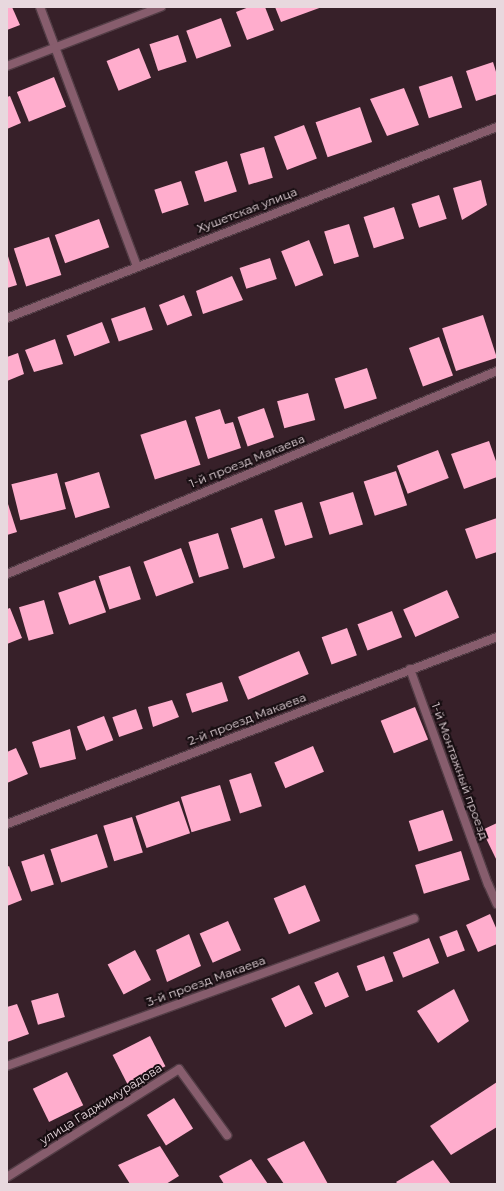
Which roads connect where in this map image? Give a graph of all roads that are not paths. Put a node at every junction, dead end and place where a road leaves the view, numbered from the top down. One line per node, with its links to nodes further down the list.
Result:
1 (40, 7): 3 (street)
2 (161, 7): 3 (street)
3 (54, 48): 4 (street); 6 (street)
4 (7, 66)
5 (497, 127): 6 (street, Хушетская улица)
6 (137, 266): 7 (street, Хушетская улица)
7 (7, 318)
8 (497, 371): 9 (street, 1-й проезд Макаева)
9 (7, 574)
10 (497, 637): 11 (street, 2-й проезд Макаева)
11 (410, 669): 12 (street, 2-й проезд Макаева); 13 (street, 1-й Монтажный проезд)
12 (7, 824)
13 (497, 904)
14 (414, 918): 15 (street, 3-й проезд Макаева)
15 (7, 1066)
16 (227, 1135): 17 (street, улица Гаджимурадова)
17 (7, 1176)

